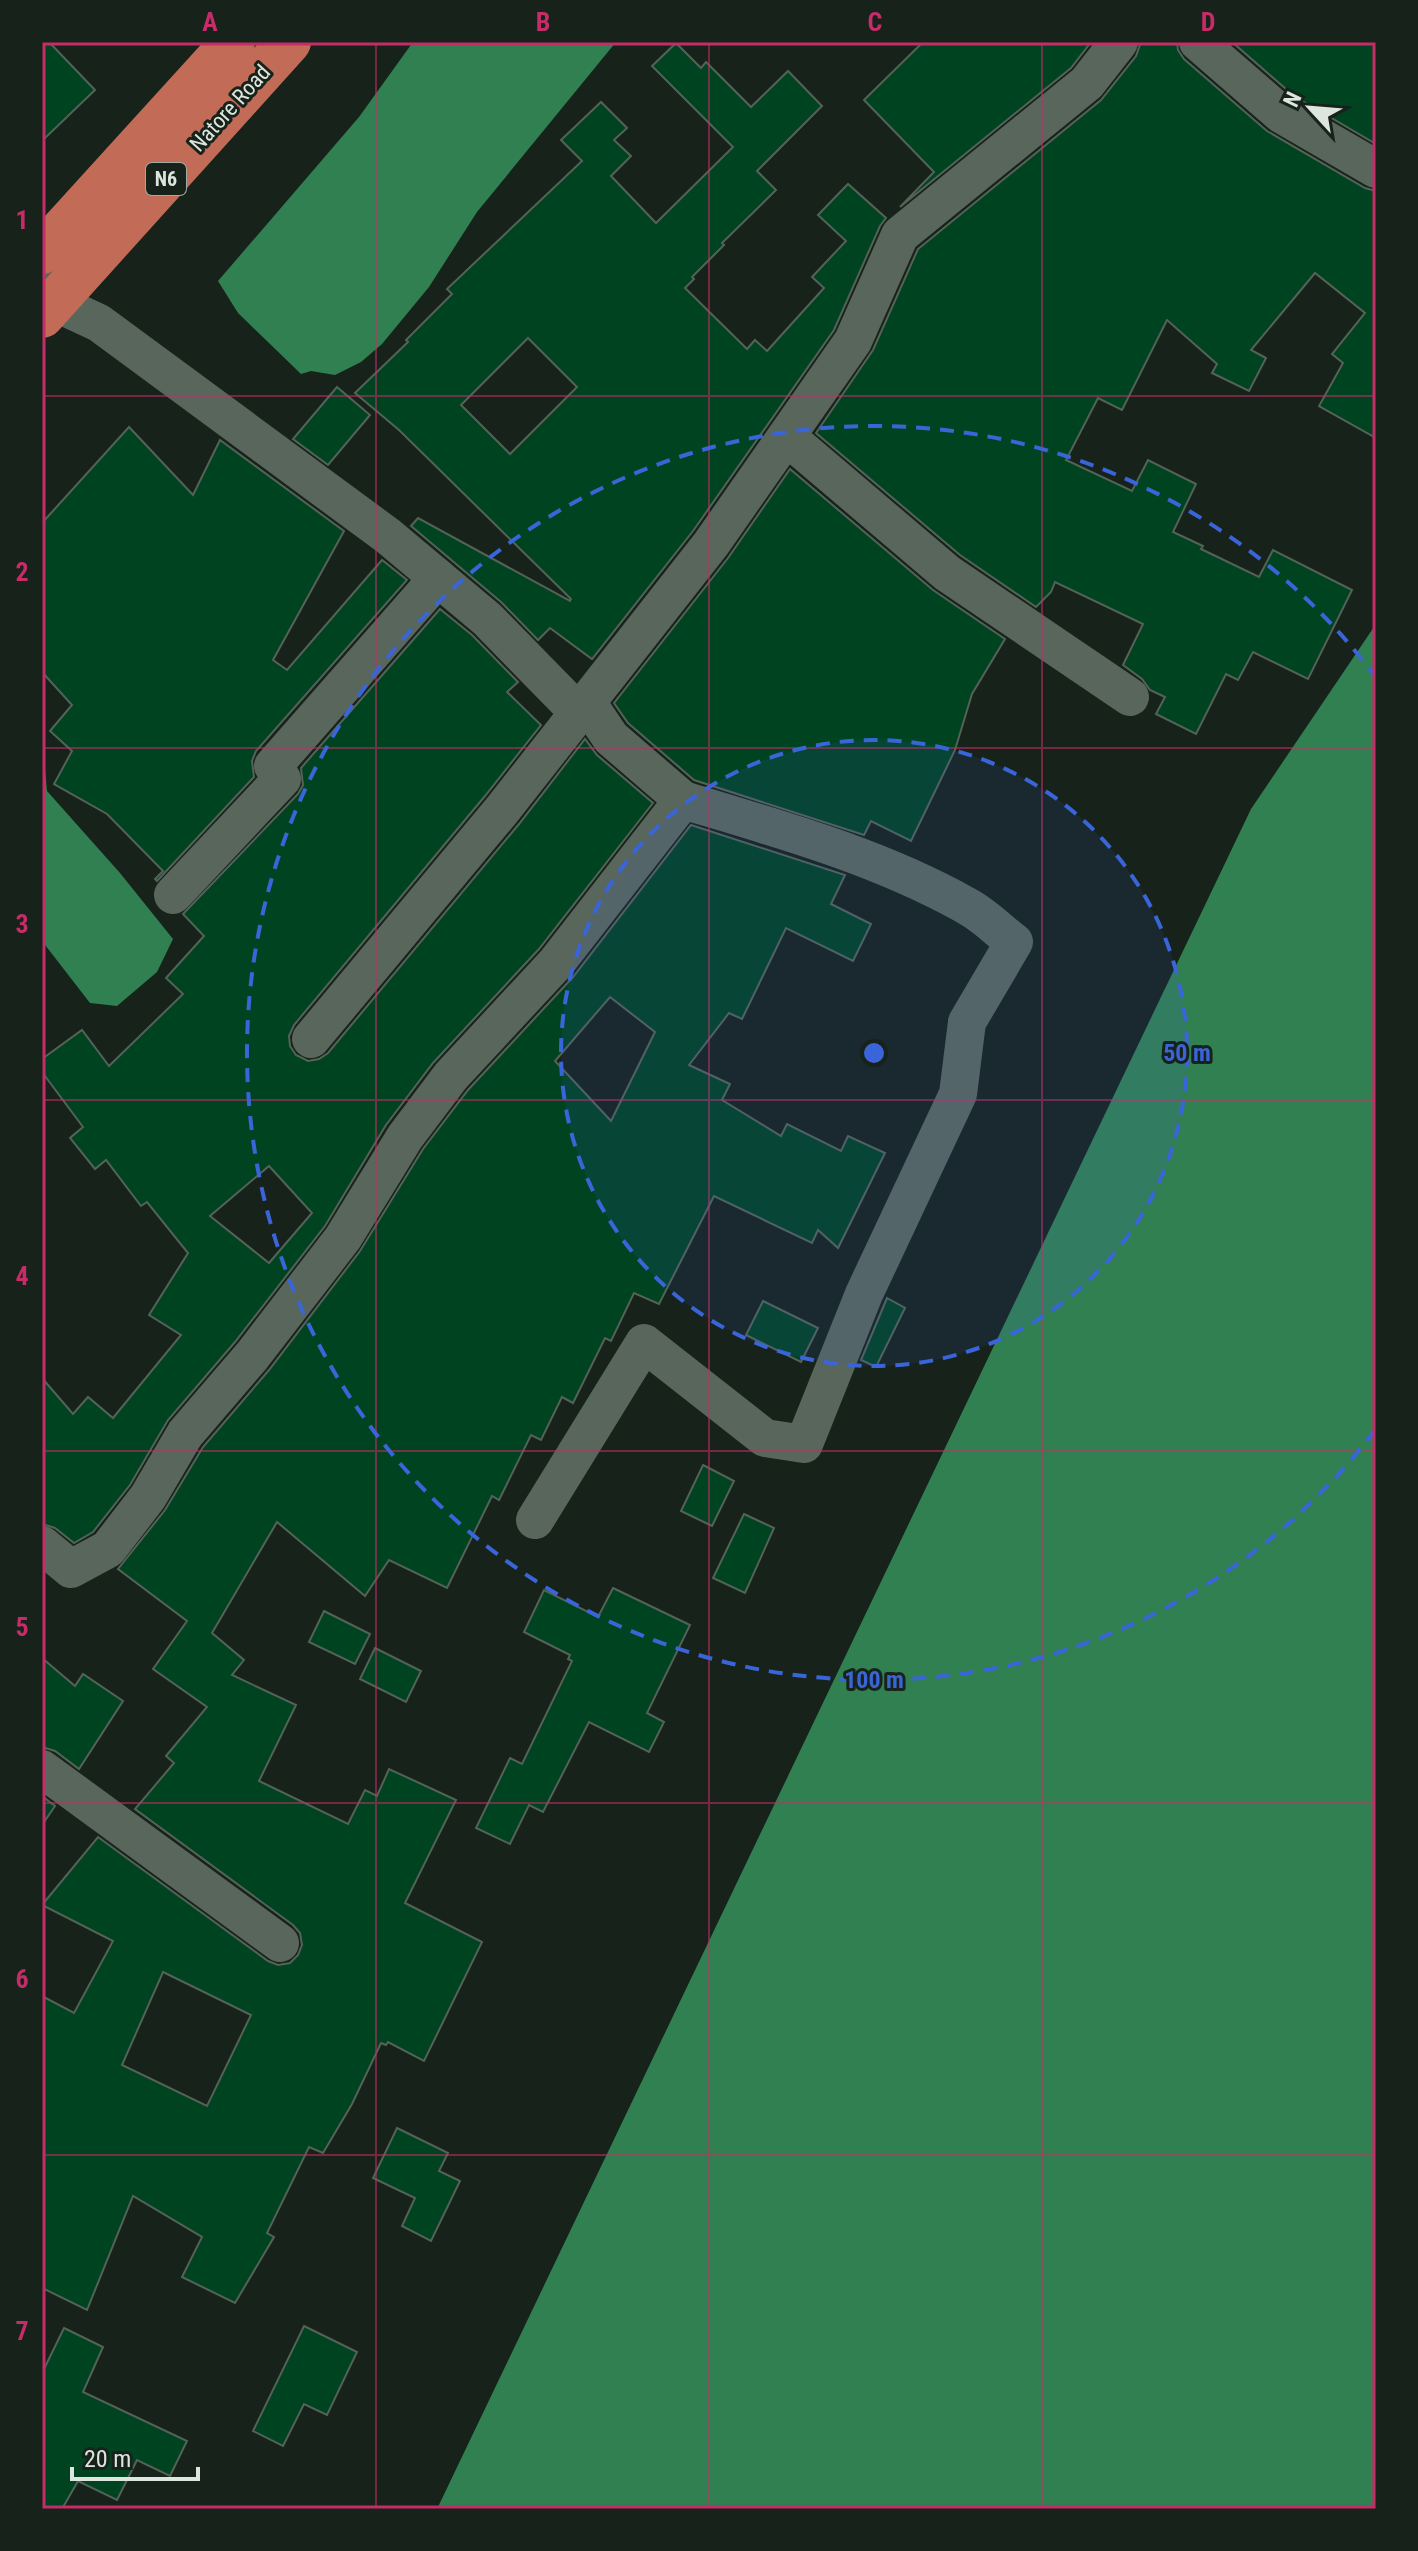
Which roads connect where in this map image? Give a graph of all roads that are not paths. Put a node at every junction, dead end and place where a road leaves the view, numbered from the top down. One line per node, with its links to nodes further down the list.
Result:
1 (233, 42): 6 (highway, N6)
2 (289, 42): 7 (highway, Natore Road / N6)
3 (1119, 42): 8 (street)
4 (1198, 42): 5 (street)
5 (1376, 169)
6 (43, 245): 7 (street)
7 (48, 309): 9 (street)
8 (787, 437): 10 (street); 11 (street)
9 (438, 578): 11 (street); 13 (street)
10 (1130, 697)
11 (582, 706): 12 (street); 14 (street)
12 (683, 800): 15 (street); 16 (street)
13 (173, 895)
14 (311, 1039)
15 (535, 1520)
16 (42, 1545)
17 (42, 1769): 18 (street)
18 (280, 1943)

